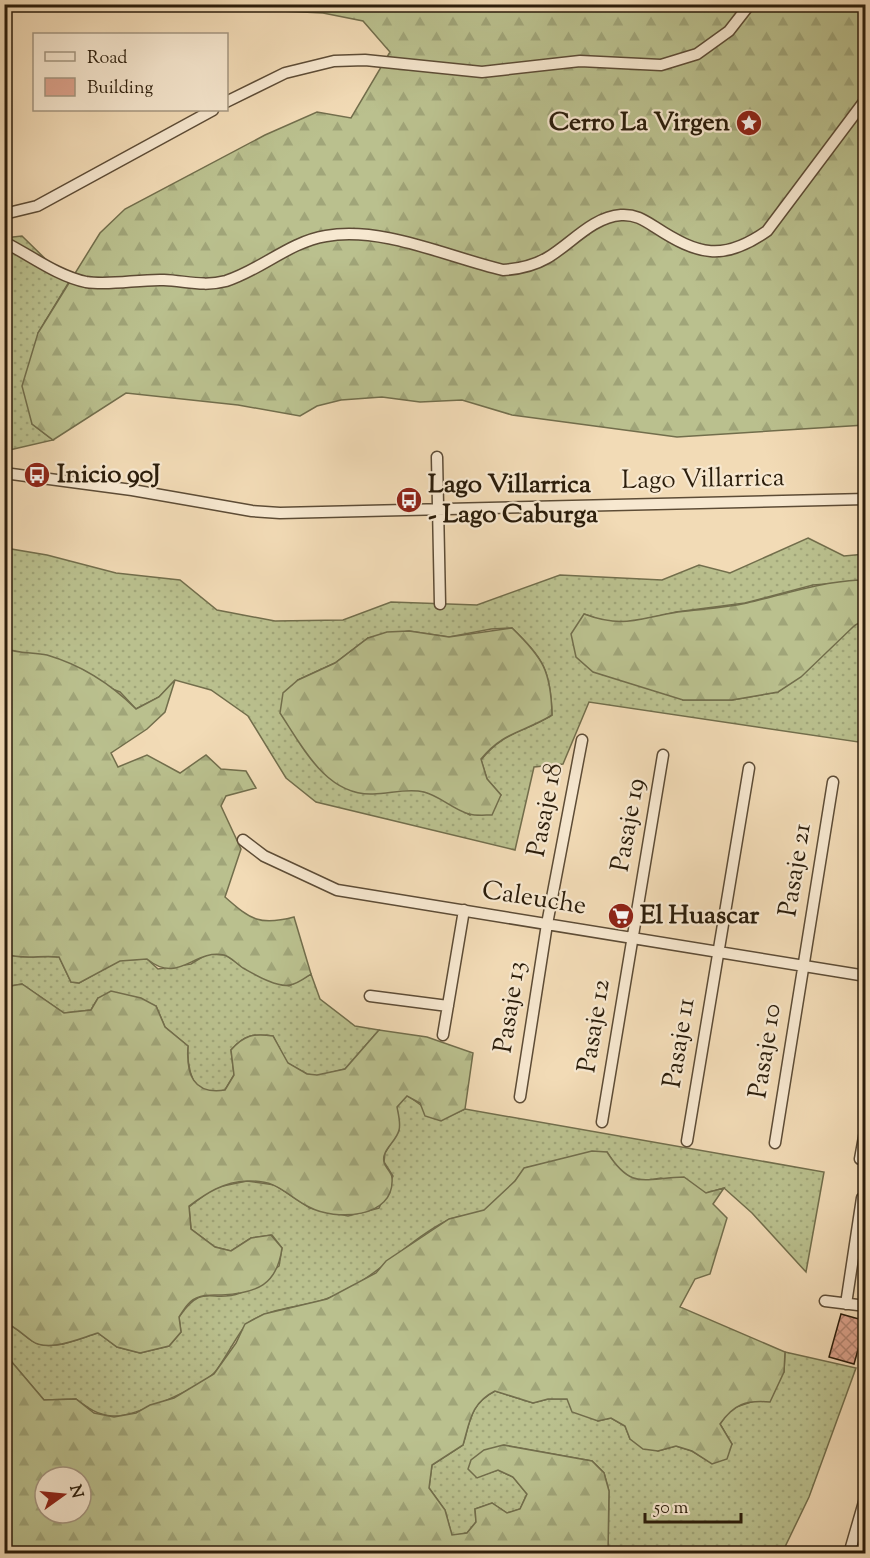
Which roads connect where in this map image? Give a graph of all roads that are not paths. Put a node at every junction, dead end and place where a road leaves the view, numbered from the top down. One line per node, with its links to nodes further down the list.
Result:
1 (750, 4): 3 (street)
2 (866, 99): 6 (street)
3 (228, 101)
4 (211, 111): 5 (street)
5 (4, 214)
6 (4, 242)
7 (436, 457): 10 (street)
8 (4, 473): 10 (street, Lago Villarrica)
9 (866, 499): 10 (street, Lago Villarrica)
10 (438, 509): 11 (street)
11 (440, 604)
12 (582, 740): 18 (street, Pasaje 18)
13 (663, 755): 19 (street, Pasaje 19)
14 (749, 768): 20 (street, Pasaje 11)
15 (833, 782): 21 (street, Pasaje 21)
16 (243, 840): 17 (street, Caleuche)
17 (464, 910): 18 (street, Caleuche); 24 (street)
18 (547, 924): 19 (street, Caleuche); 26 (street, Pasaje 13)
19 (632, 938): 20 (street, Caleuche); 27 (street, Pasaje 12)
20 (718, 952): 21 (street, Caleuche); 29 (street, Pasaje 11)
21 (802, 966): 22 (street, Caleuche); 30 (street, Pasaje 10)
22 (866, 976)
23 (370, 996): 24 (street)
24 (448, 1006): 25 (street)
25 (443, 1035)
26 (520, 1097)
27 (602, 1122)
28 (866, 1126): 31 (street)
29 (687, 1142)
30 (775, 1143)
31 (860, 1159)
32 (862, 1198): 34 (street)
33 (825, 1301): 34 (street)
34 (846, 1304): 35 (street)
35 (866, 1306)
36 (866, 1495): 37 (street)
37 (849, 1554)

